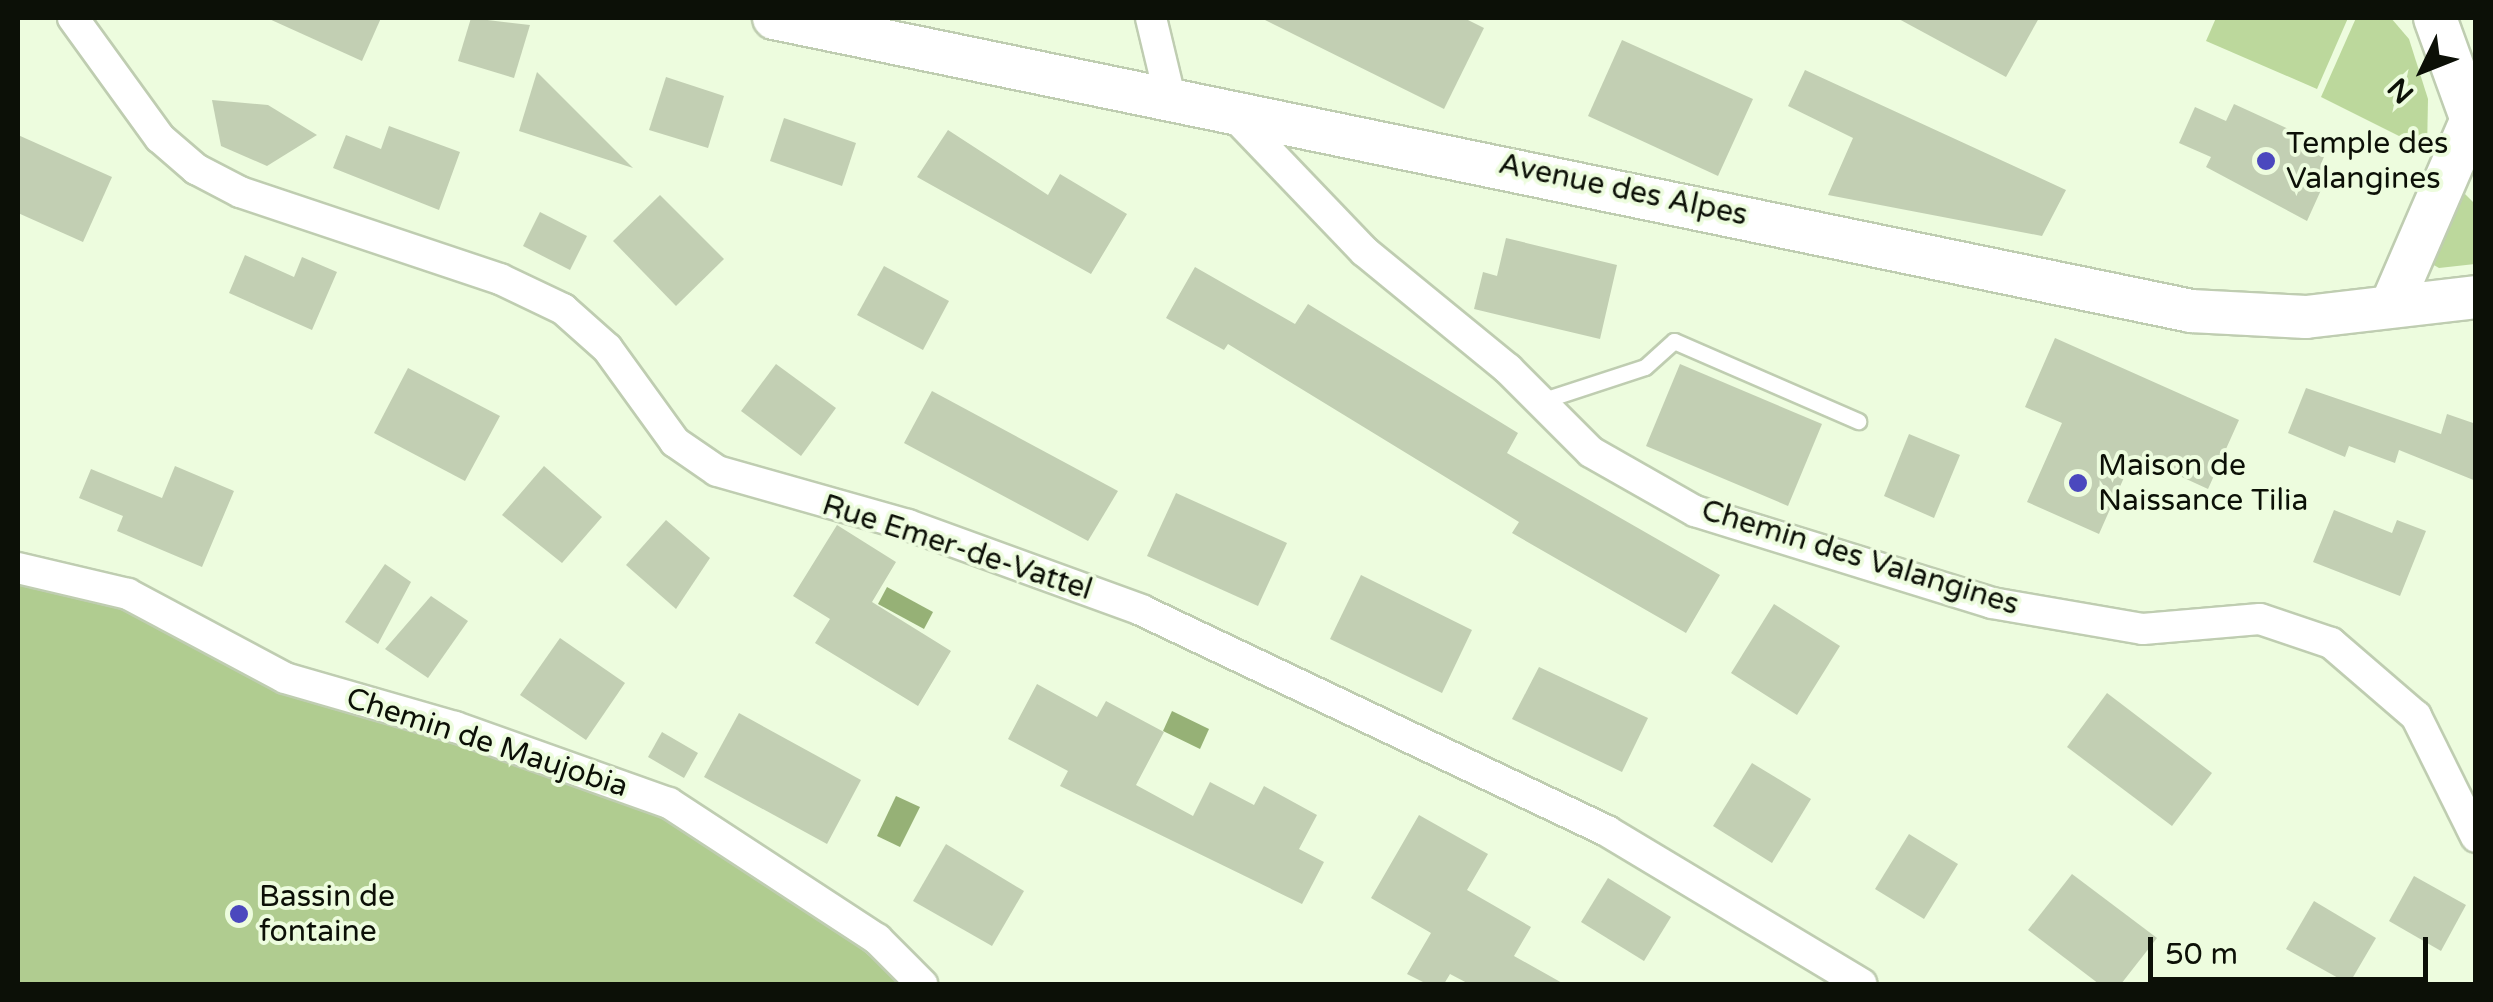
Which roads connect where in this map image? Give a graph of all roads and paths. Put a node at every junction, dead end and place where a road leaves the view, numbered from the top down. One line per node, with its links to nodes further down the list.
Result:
1 (73, 18): 15 (street, Rue Emer-de-Vattel)
2 (774, 18): 5 (main road, Avenue des Alpes)
3 (1152, 18): 5 (street)
4 (2435, 18): 7 (main road)
5 (1170, 97): 6 (main road, Avenue des Alpes)
6 (1228, 109): 9 (main road, Avenue des Alpes); 10 (street, Chemin des Valangines)
7 (2474, 125): 9 (main road)
8 (2476, 296): 9 (main road, Avenue des Alpes)
9 (2391, 306)
10 (1541, 401): 11 (lane); 13 (street, Chemin des Valangines)
11 (1858, 421)
12 (18, 568): 14 (street, Chemin de Maujobia)
13 (2476, 837)
14 (922, 984)
15 (1862, 984)

